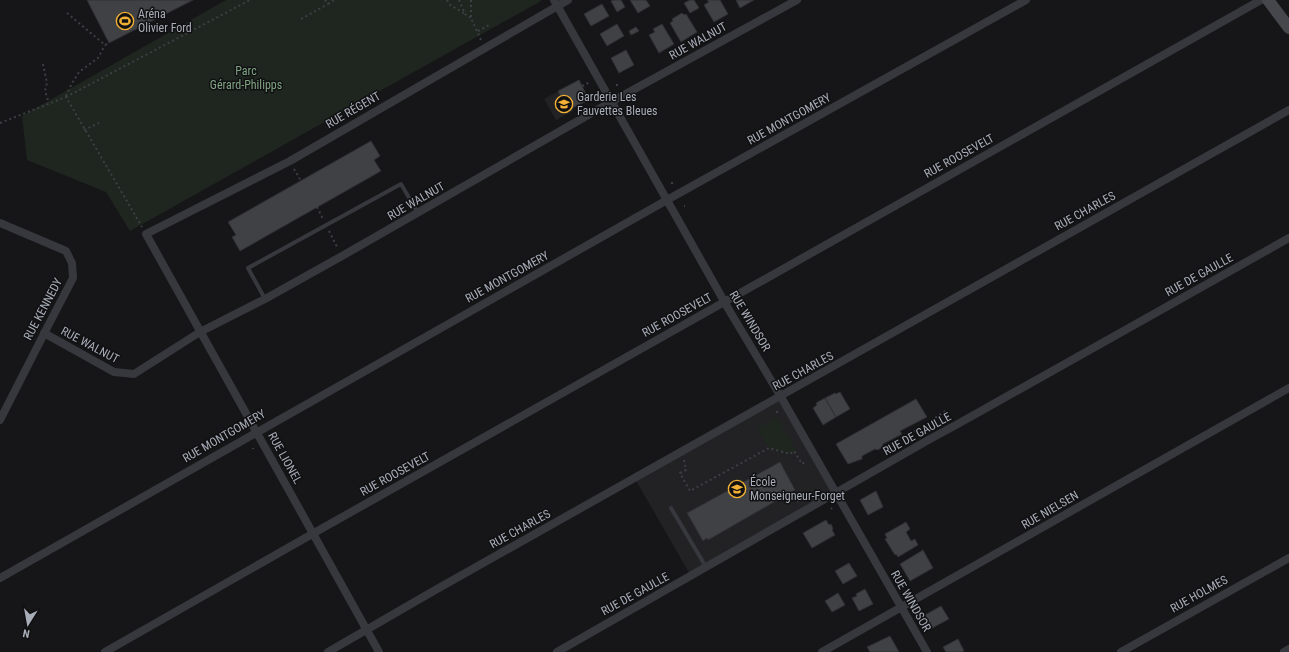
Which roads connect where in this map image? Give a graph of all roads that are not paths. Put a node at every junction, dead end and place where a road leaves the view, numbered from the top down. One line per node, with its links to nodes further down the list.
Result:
1 (568, 0): 6 (street, RUE RÉGENT)
2 (797, 0): 8 (street, RUE WALNUT)
3 (1026, 0): 10 (street, RUE MONTGOMERY)
4 (1261, 0): 16 (street, RUE ROOSEVELT)
5 (1268, 0): 7 (main road)
6 (556, 3): 8 (street, RUE WINDSOR); 13 (street, RUE RÉGENT)
7 (1289, 28)
8 (611, 102): 10 (street, RUE WINDSOR); 11 (street, RUE WALNUT)
9 (1289, 110): 20 (street, RUE CHARLES)
10 (667, 200): 16 (street, RUE WINDSOR); 22 (street, RUE MONTGOMERY)
11 (418, 214): 15 (street, RUE WALNUT); 15 (lane)
12 (0, 223): 18 (street, RUE KENNEDY)
13 (144, 231): 17 (street, RUE LIONEL)
14 (1289, 238): 23 (street, RUE DE GAULLE)
15 (265, 299): 17 (street, RUE WALNUT)
16 (724, 302): 20 (street, RUE WINDSOR); 25 (street, RUE ROOSEVELT)
17 (200, 332): 18 (street, RUE WALNUT); 22 (street, RUE LIONEL)
18 (44, 333): 21 (street, RUE KENNEDY)
19 (1289, 388): 29 (street, RUE NIELSEN)
20 (781, 397): 23 (street, RUE WINDSOR); 30 (street, RUE CHARLES)
21 (0, 420)
22 (256, 432): 25 (street, RUE LIONEL); 28 (street, RUE MONTGOMERY)
23 (836, 494): 27 (street, RUE DE GAULLE); 29 (street, RUE WINDSOR)
24 (671, 508): 27 (lane)
25 (313, 534): 30 (street, RUE LIONEL); 32 (street, RUE ROOSEVELT)
26 (1289, 558): 38 (street, RUE HOLMES)
27 (706, 567): 35 (street, RUE DE GAULLE)
28 (0, 578)
29 (901, 608): 36 (street, RUE NIELSEN); 37 (street, RUE WINDSOR)
30 (366, 630): 33 (street, RUE CHARLES); 34 (street, RUE LIONEL)
31 (1289, 649): 39 (street)
32 (105, 652)
33 (328, 652)
34 (379, 652)
35 (557, 652)
36 (822, 652)
37 (927, 652)
38 (1121, 652)
39 (1284, 652)

